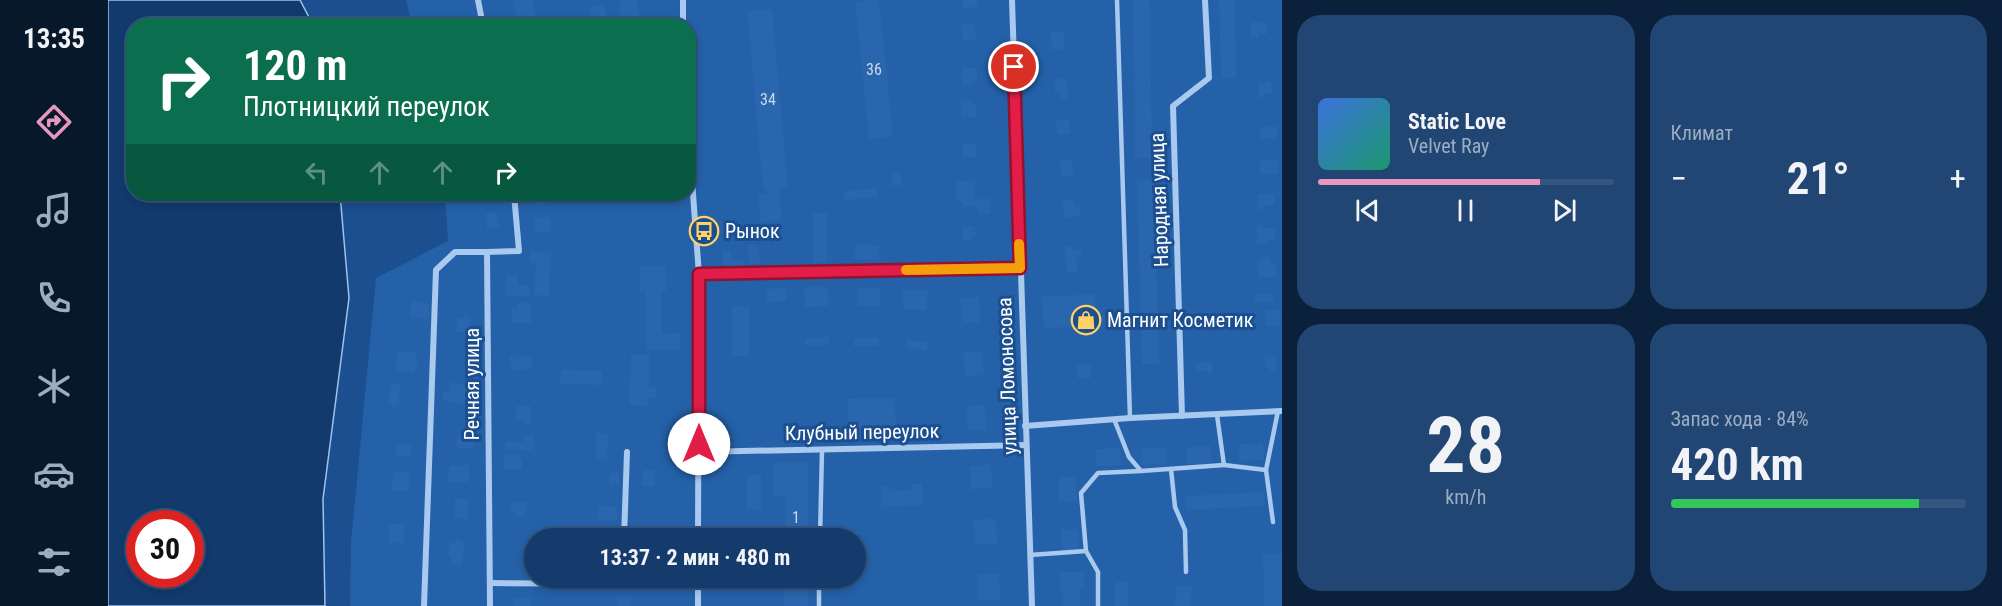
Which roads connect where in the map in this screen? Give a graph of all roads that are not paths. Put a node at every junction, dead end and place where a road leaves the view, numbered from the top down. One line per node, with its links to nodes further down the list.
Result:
1 (478, 0): 6 (street)
2 (683, 0): 7 (street)
3 (1012, 0): 11 (street, улица Ломоносова)
4 (1117, 0): 16 (lane)
5 (1205, 0): 15 (street, Народная улица)
6 (481, 18)
7 (683, 18)
8 (515, 201): 10 (street)
9 (694, 201): 12 (street)
10 (487, 252): 34 (street, Речная улица); 38 (street)
11 (1020, 268): 12 (street); 18 (street, улица Ломоносова)
12 (699, 274): 22 (street)
13 (1280, 411): 14 (street); 25 (lane)
14 (1217, 414): 15 (street); 23 (lane)
15 (1182, 416): 16 (street)
16 (1130, 418): 17 (street)
17 (1114, 419): 18 (street); 26 (lane)
18 (1025, 426): 19 (street, улица Ломоносова)
19 (1026, 445): 20 (street, Клубный переулок); 32 (street, улица Ломоносова)
20 (822, 450): 22 (street, Клубный переулок); 30 (lane)
21 (627, 452): 28 (street)
22 (699, 452): 29 (street)
23 (1224, 465): 24 (lane); 25 (lane)
24 (1172, 468): 26 (lane); 33 (lane)
25 (1266, 470): 27 (lane)
26 (1141, 471): 31 (lane)
27 (1273, 522)
28 (624, 528)
29 (698, 528)
30 (820, 528)
31 (1086, 551): 32 (lane); 43 (lane)
32 (1030, 555): 42 (street, улица Ломоносова)
33 (1186, 572)
34 (489, 583): 35 (street); 39 (street, Речная улица)
35 (524, 583)
36 (698, 588): 40 (street)
37 (819, 588): 41 (lane)
38 (424, 606)
39 (490, 606)
40 (698, 606)
41 (819, 606)
42 (1032, 606)
43 (1098, 606)

